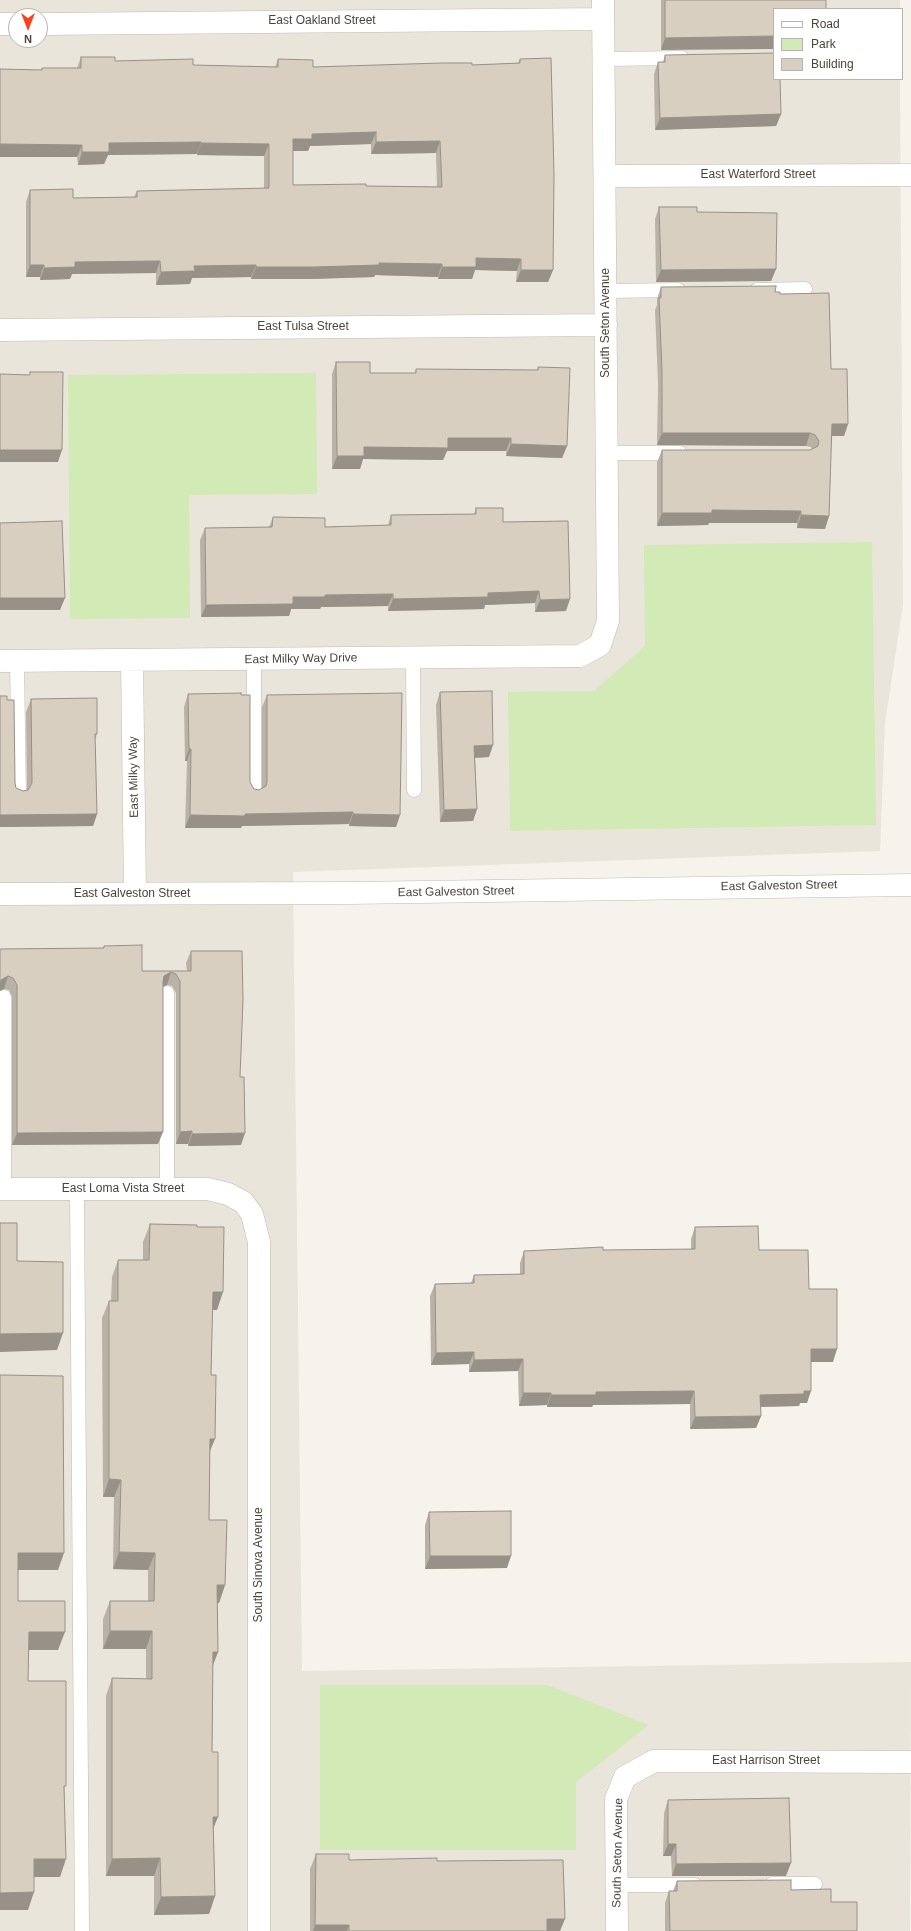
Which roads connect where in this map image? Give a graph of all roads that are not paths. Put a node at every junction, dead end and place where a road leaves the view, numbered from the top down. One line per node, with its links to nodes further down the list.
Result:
1 (603, 9): 2 (street, East Oakland Street); 4 (street, South Seton Avenue)
2 (48, 24)
3 (697, 58): 4 (lane)
4 (604, 59): 6 (street, South Seton Avenue)
5 (911, 175): 6 (street, East Waterford Street)
6 (605, 176): 10 (street, South Seton Avenue)
7 (805, 289): 9 (lane)
8 (693, 290): 10 (lane)
9 (741, 290)
10 (606, 291): 11 (street, South Seton Avenue)
11 (606, 325): 12 (street, East Tulsa Street); 13 (street, South Seton Avenue)
12 (0, 330)
13 (607, 453): 14 (lane); 15 (street, South Seton Avenue)
14 (694, 453)
15 (600, 645): 16 (street, East Milky Way Drive)
16 (413, 657): 17 (street, East Milky Way Drive); 20 (lane)
17 (254, 659): 18 (street, East Milky Way Drive); 21 (lane)
18 (132, 660): 19 (street, East Milky Way Drive); 25 (street, East Milky Way)
19 (8, 661): 22 (lane)
20 (414, 790)
21 (254, 794)
22 (19, 795)
23 (911, 885): 25 (street, East Galveston Street)
24 (0, 894): 25 (street, East Galveston Street)
25 (135, 894)
26 (167, 993): 30 (lane)
27 (4, 997): 28 (lane)
28 (2, 1189): 29 (street, East Loma Vista Street)
29 (77, 1189): 30 (street, East Loma Vista Street); 38 (lane)
30 (167, 1189): 31 (street, East Loma Vista Street)
31 (243, 1202): 39 (street, South Sinova Avenue)
32 (911, 1762): 33 (street, East Harrison Street)
33 (625, 1777): 36 (street, South Seton Avenue)
34 (760, 1884): 35 (lane)
35 (815, 1884)
36 (616, 1885): 37 (lane); 40 (street, South Seton Avenue)
37 (712, 1885)
38 (82, 1931)
39 (259, 1931)
40 (617, 1931)

